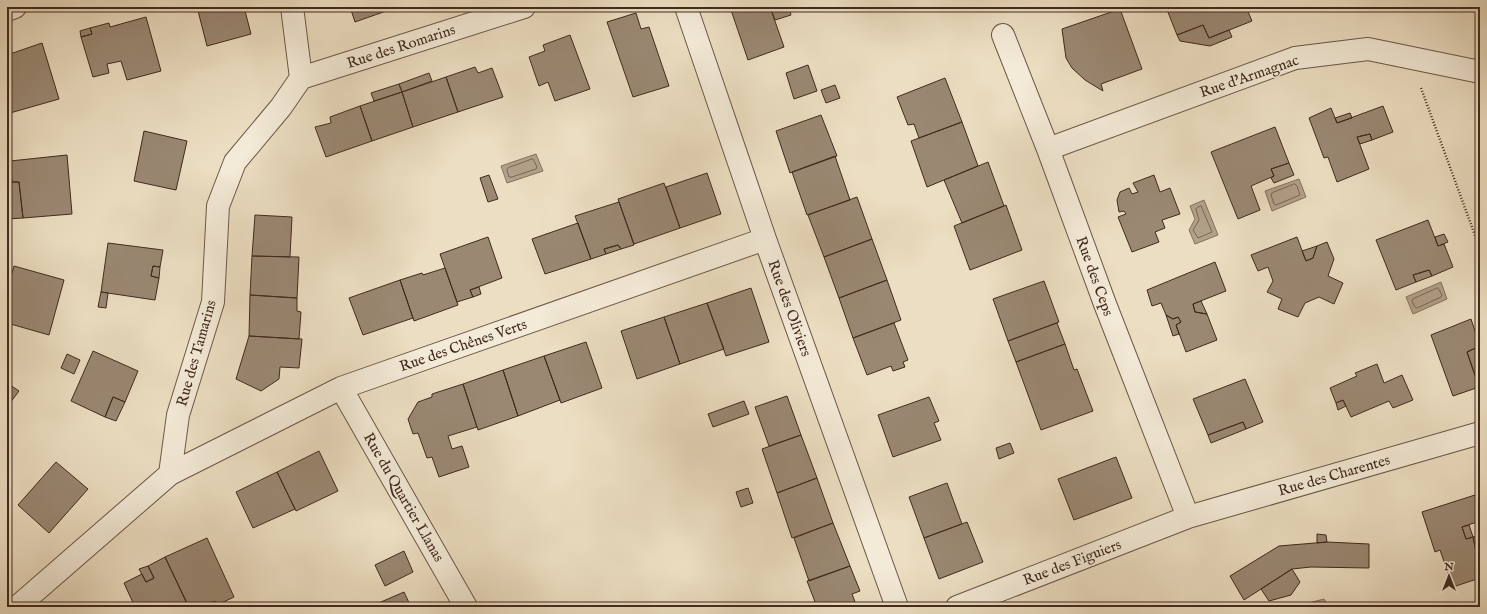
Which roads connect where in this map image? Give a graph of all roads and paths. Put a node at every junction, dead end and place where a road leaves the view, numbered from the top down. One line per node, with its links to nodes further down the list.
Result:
1 (15, 7): 5 (street)
2 (292, 7): 9 (street)
3 (524, 7): 9 (street, Rue des Romarins)
4 (686, 7): 11 (street, Rue des Oliviers)
5 (7, 10)
6 (1003, 35): 10 (street, Rue des Ceps)
7 (1410, 57): 8 (street, Rue d'Armagnac); 10 (street, Rue d'Armagnac); 12 (path)
8 (1480, 72)
9 (301, 78): 15 (street, Rue des Tamarins)
10 (1048, 149): 16 (street, Rue des Ceps)
11 (765, 239): 13 (street, Rue des Chênes Verts); 19 (street, Rue des Oliviers)
12 (1480, 249)
13 (341, 388): 15 (street, Rue des Chênes Verts); 18 (street, Rue du Quartier Llanas)
14 (1480, 433): 16 (street, Rue des Charentes)
15 (170, 474): 17 (street)
16 (1188, 517): 20 (street, Rue des Figuiers)
17 (17, 607)
18 (466, 607)
19 (897, 607)
20 (957, 607)

